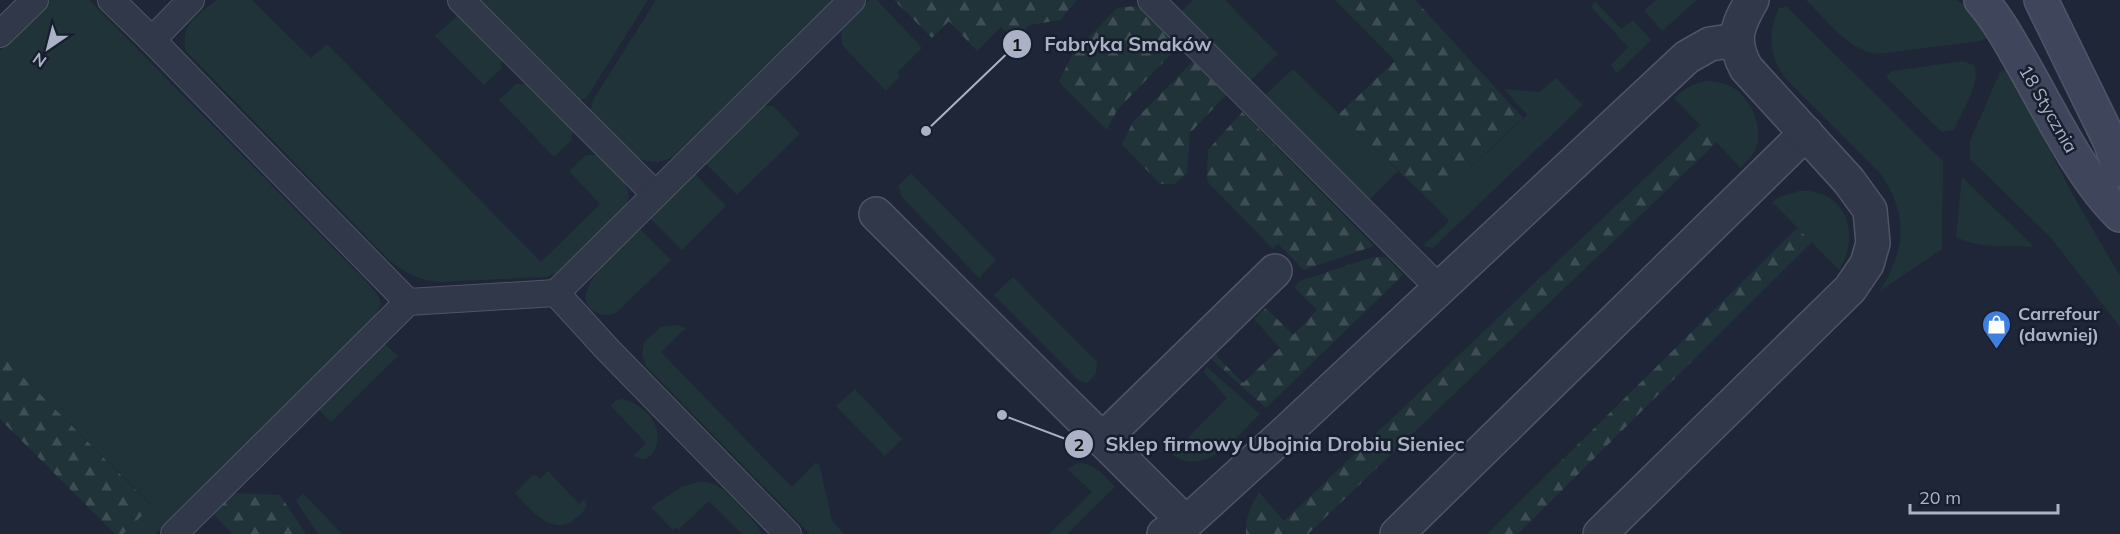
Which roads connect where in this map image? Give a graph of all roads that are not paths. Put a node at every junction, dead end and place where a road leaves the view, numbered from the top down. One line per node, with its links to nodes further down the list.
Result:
1 (34, 0): 10 (lane)
2 (111, 0): 11 (lane)
3 (191, 0): 11 (lane)
4 (461, 0): 15 (lane)
5 (852, 0): 15 (lane)
6 (1151, 0): 19 (lane)
7 (1752, 0): 12 (street)
8 (1981, 0): 17 (main road, 18 Stycznia)
9 (2041, 0): 14 (main road)
10 (0, 34)
11 (152, 40): 21 (lane)
12 (1736, 40): 13 (street); 19 (street)
13 (1806, 133): 26 (street); 27 (street)
14 (2120, 170)
15 (655, 194): 20 (lane)
16 (876, 214): 22 (street)
17 (2120, 215)
18 (1275, 271): 22 (street)
19 (1438, 287): 23 (street)
20 (556, 293): 21 (lane); 25 (lane)
21 (408, 302): 24 (lane)
22 (1102, 440): 23 (street)
23 (1175, 529)
24 (174, 534)
25 (788, 534)
26 (1397, 534)
27 (1600, 534)

